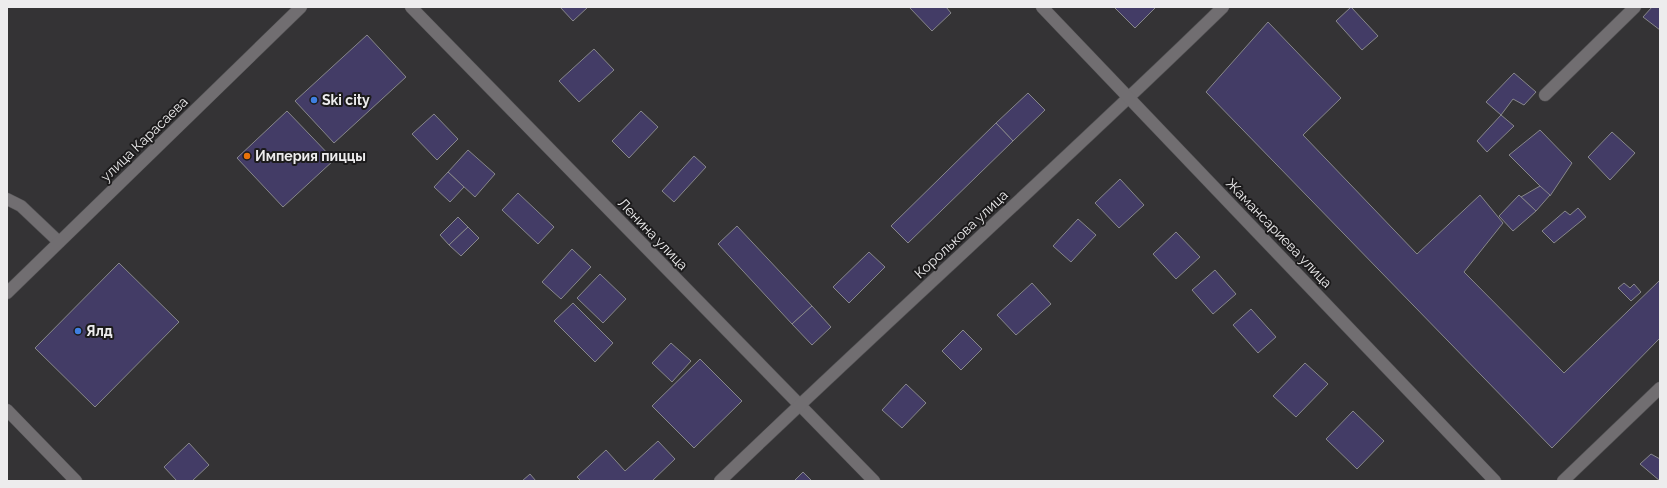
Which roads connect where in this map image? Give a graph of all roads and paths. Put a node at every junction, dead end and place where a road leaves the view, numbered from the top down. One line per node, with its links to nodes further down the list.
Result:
1 (301, 7): 9 (street, улица Карасаева)
2 (411, 7): 12 (street, Ленина улица)
3 (1042, 7): 7 (street, Жамансариева улица)
4 (1223, 7): 7 (street, Королькова улица)
5 (1635, 7): 6 (street)
6 (1545, 95)
7 (1129, 98): 12 (street, Королькова улица); 17 (street, Жамансариева улица)
8 (7, 200): 9 (street)
9 (59, 242): 10 (street, улица Карасаева)
10 (7, 293)
11 (1660, 388): 18 (street)
12 (799, 405): 15 (street, Королькова улица); 16 (street, Ленина улица)
13 (7, 410): 14 (street)
14 (76, 481)
15 (720, 481)
16 (874, 481)
17 (1495, 481)
18 (1563, 481)

